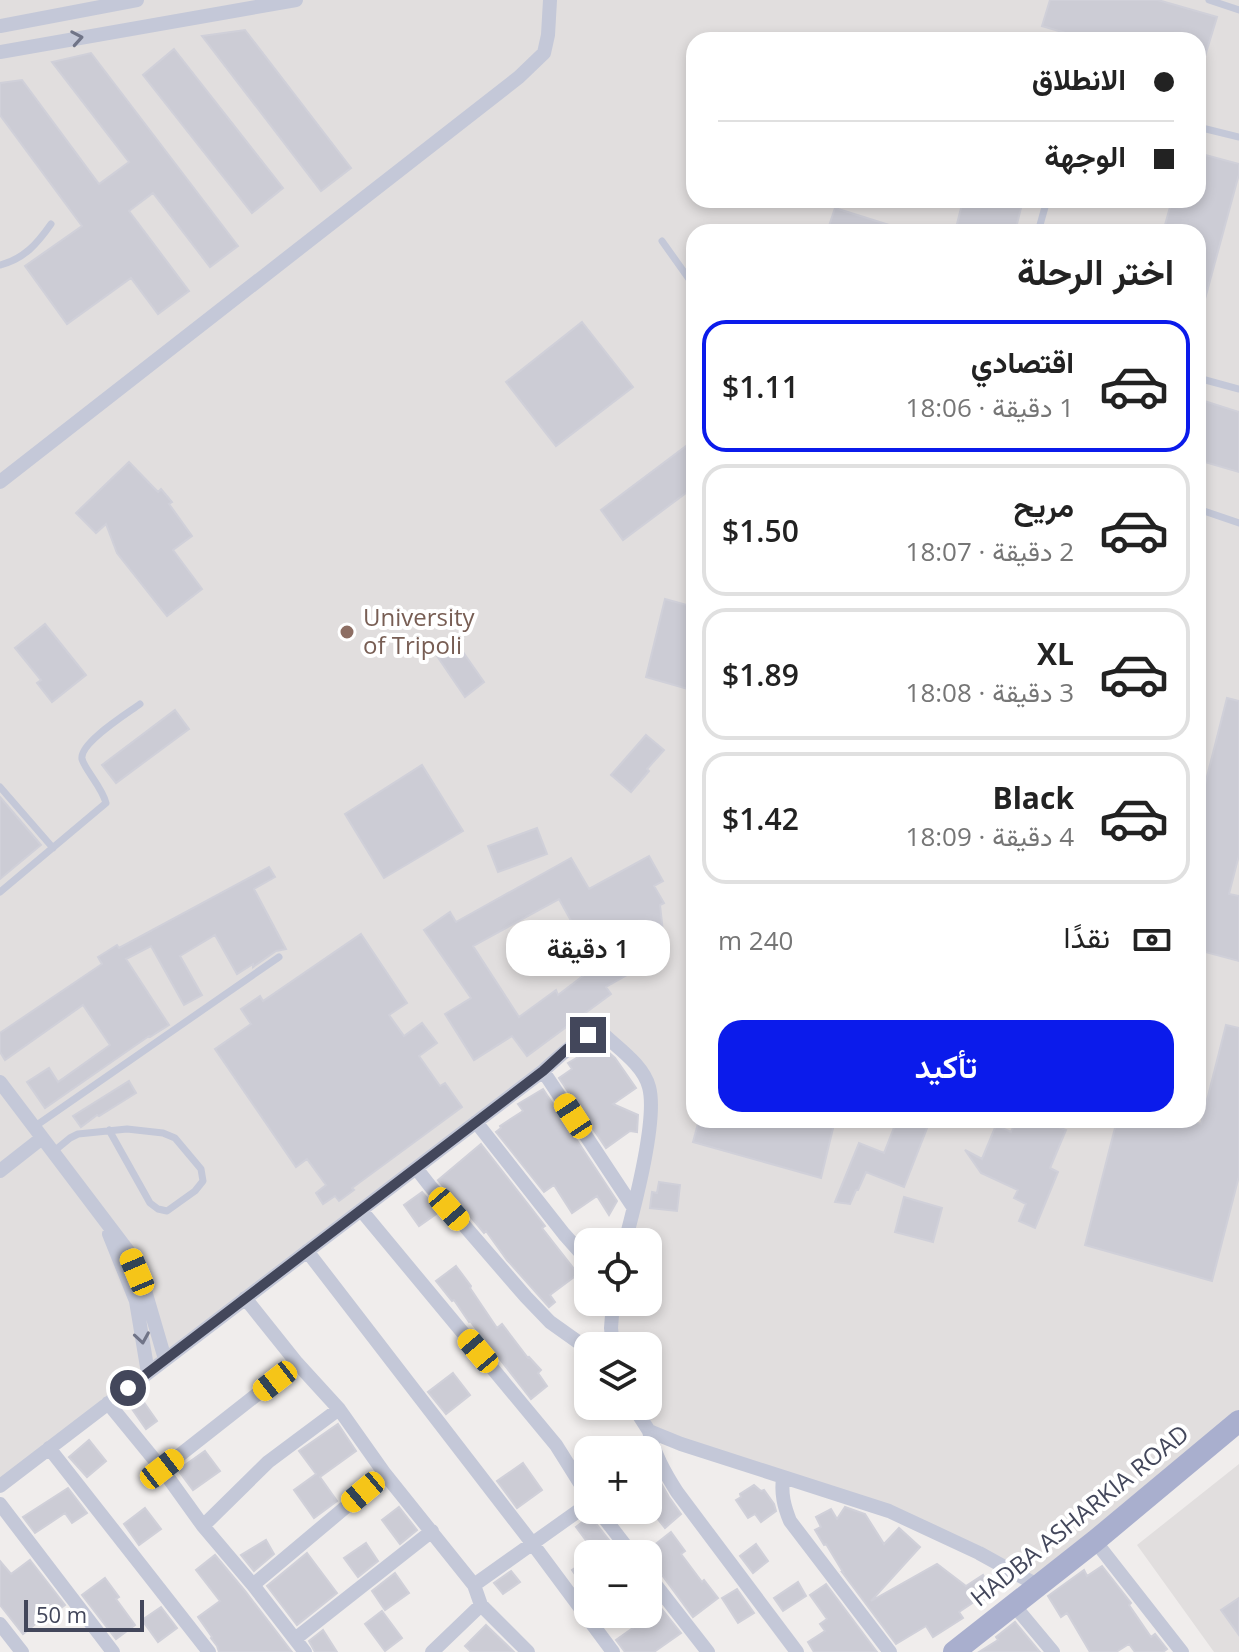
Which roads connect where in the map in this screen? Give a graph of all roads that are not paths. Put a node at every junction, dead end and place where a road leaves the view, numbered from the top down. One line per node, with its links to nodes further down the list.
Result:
1 (137, 0): 6 (street)
2 (296, 0): 7 (street, one-way to 2)
3 (550, 0): 16 (street)
4 (1209, 0): 5 (lane)
5 (1239, 10)
6 (0, 26)
7 (0, 52)
8 (1206, 129): 9 (lane)
9 (1239, 137)
10 (51, 224): 12 (lane)
11 (662, 241): 13 (lane)
12 (0, 265)
13 (686, 275)
14 (1206, 380): 15 (lane)
15 (1239, 389)
16 (0, 482)
17 (1206, 512): 18 (lane)
18 (1239, 523)
19 (140, 704): 21 (lane)
20 (0, 787): 21 (lane)
21 (53, 848): 22 (lane)
22 (0, 892)
23 (279, 957): 28 (lane)
24 (543, 1071): 26 (street); 32 (street); 32 (street)
25 (0, 1082): 28 (street)
26 (476, 1122): 30 (street); 36 (street)
27 (109, 1130): 27 (lane); 29 (lane)
28 (38, 1132): 29 (street); 31 (street)
29 (53, 1152): 34 (street)
30 (416, 1168): 33 (street); 39 (street)
31 (0, 1171)
32 (633, 1207): 35 (street)
33 (361, 1210): 37 (street); 51 (street)
34 (99, 1212): 40 (street); 42 (street, one-way to 42)
35 (628, 1228)
36 (574, 1245)
37 (307, 1251): 38 (street); 61 (street)
38 (245, 1298): 40 (street); 41 (street)
39 (574, 1339)
40 (165, 1359): 42 (street)
41 (297, 1363): 44 (street); 49 (street)
42 (148, 1373): 43 (street)
43 (108, 1403): 47 (street); 49 (street)
44 (339, 1409): 50 (street); 57 (street)
45 (1239, 1421): 60 (main road, HADBA ASHARKIA ROAD)
46 (662, 1443): 52 (street)
47 (49, 1448): 53 (street); 73 (street)
48 (662, 1467): 78 (street)
49 (162, 1469): 57 (street)
50 (385, 1474): 58 (street); 62 (street)
51 (574, 1474)
52 (783, 1478): 64 (street); 79 (street)
53 (0, 1486)
54 (0, 1504): 72 (street)
55 (574, 1514): 61 (street)
56 (609, 1524): 59 (street)
57 (203, 1526): 62 (street)
58 (432, 1531): 63 (street); 69 (street)
59 (621, 1540)
60 (1095, 1541): 64 (main road, HADBA ASHARKIA ROAD); 82 (street)
61 (532, 1543): 63 (street); 76 (street)
62 (253, 1585): 69 (street)
63 (474, 1585): 67 (street)
64 (1037, 1585): 66 (main road, HADBA ASHARKIA ROAD)
65 (662, 1593): 77 (street)
66 (1013, 1604): 80 (main road, HADBA ASHARKIA ROAD); 81 (street)
67 (481, 1605): 70 (street); 75 (street)
68 (0, 1624): 71 (street)
69 (295, 1639): 74 (street)
70 (522, 1650)
71 (22, 1652)
72 (113, 1652)
73 (209, 1652)
74 (305, 1652)
75 (432, 1652)
76 (613, 1652)
77 (708, 1652)
78 (797, 1652)
79 (890, 1652)
80 (954, 1652)
81 (1053, 1652)
82 (1182, 1652)

